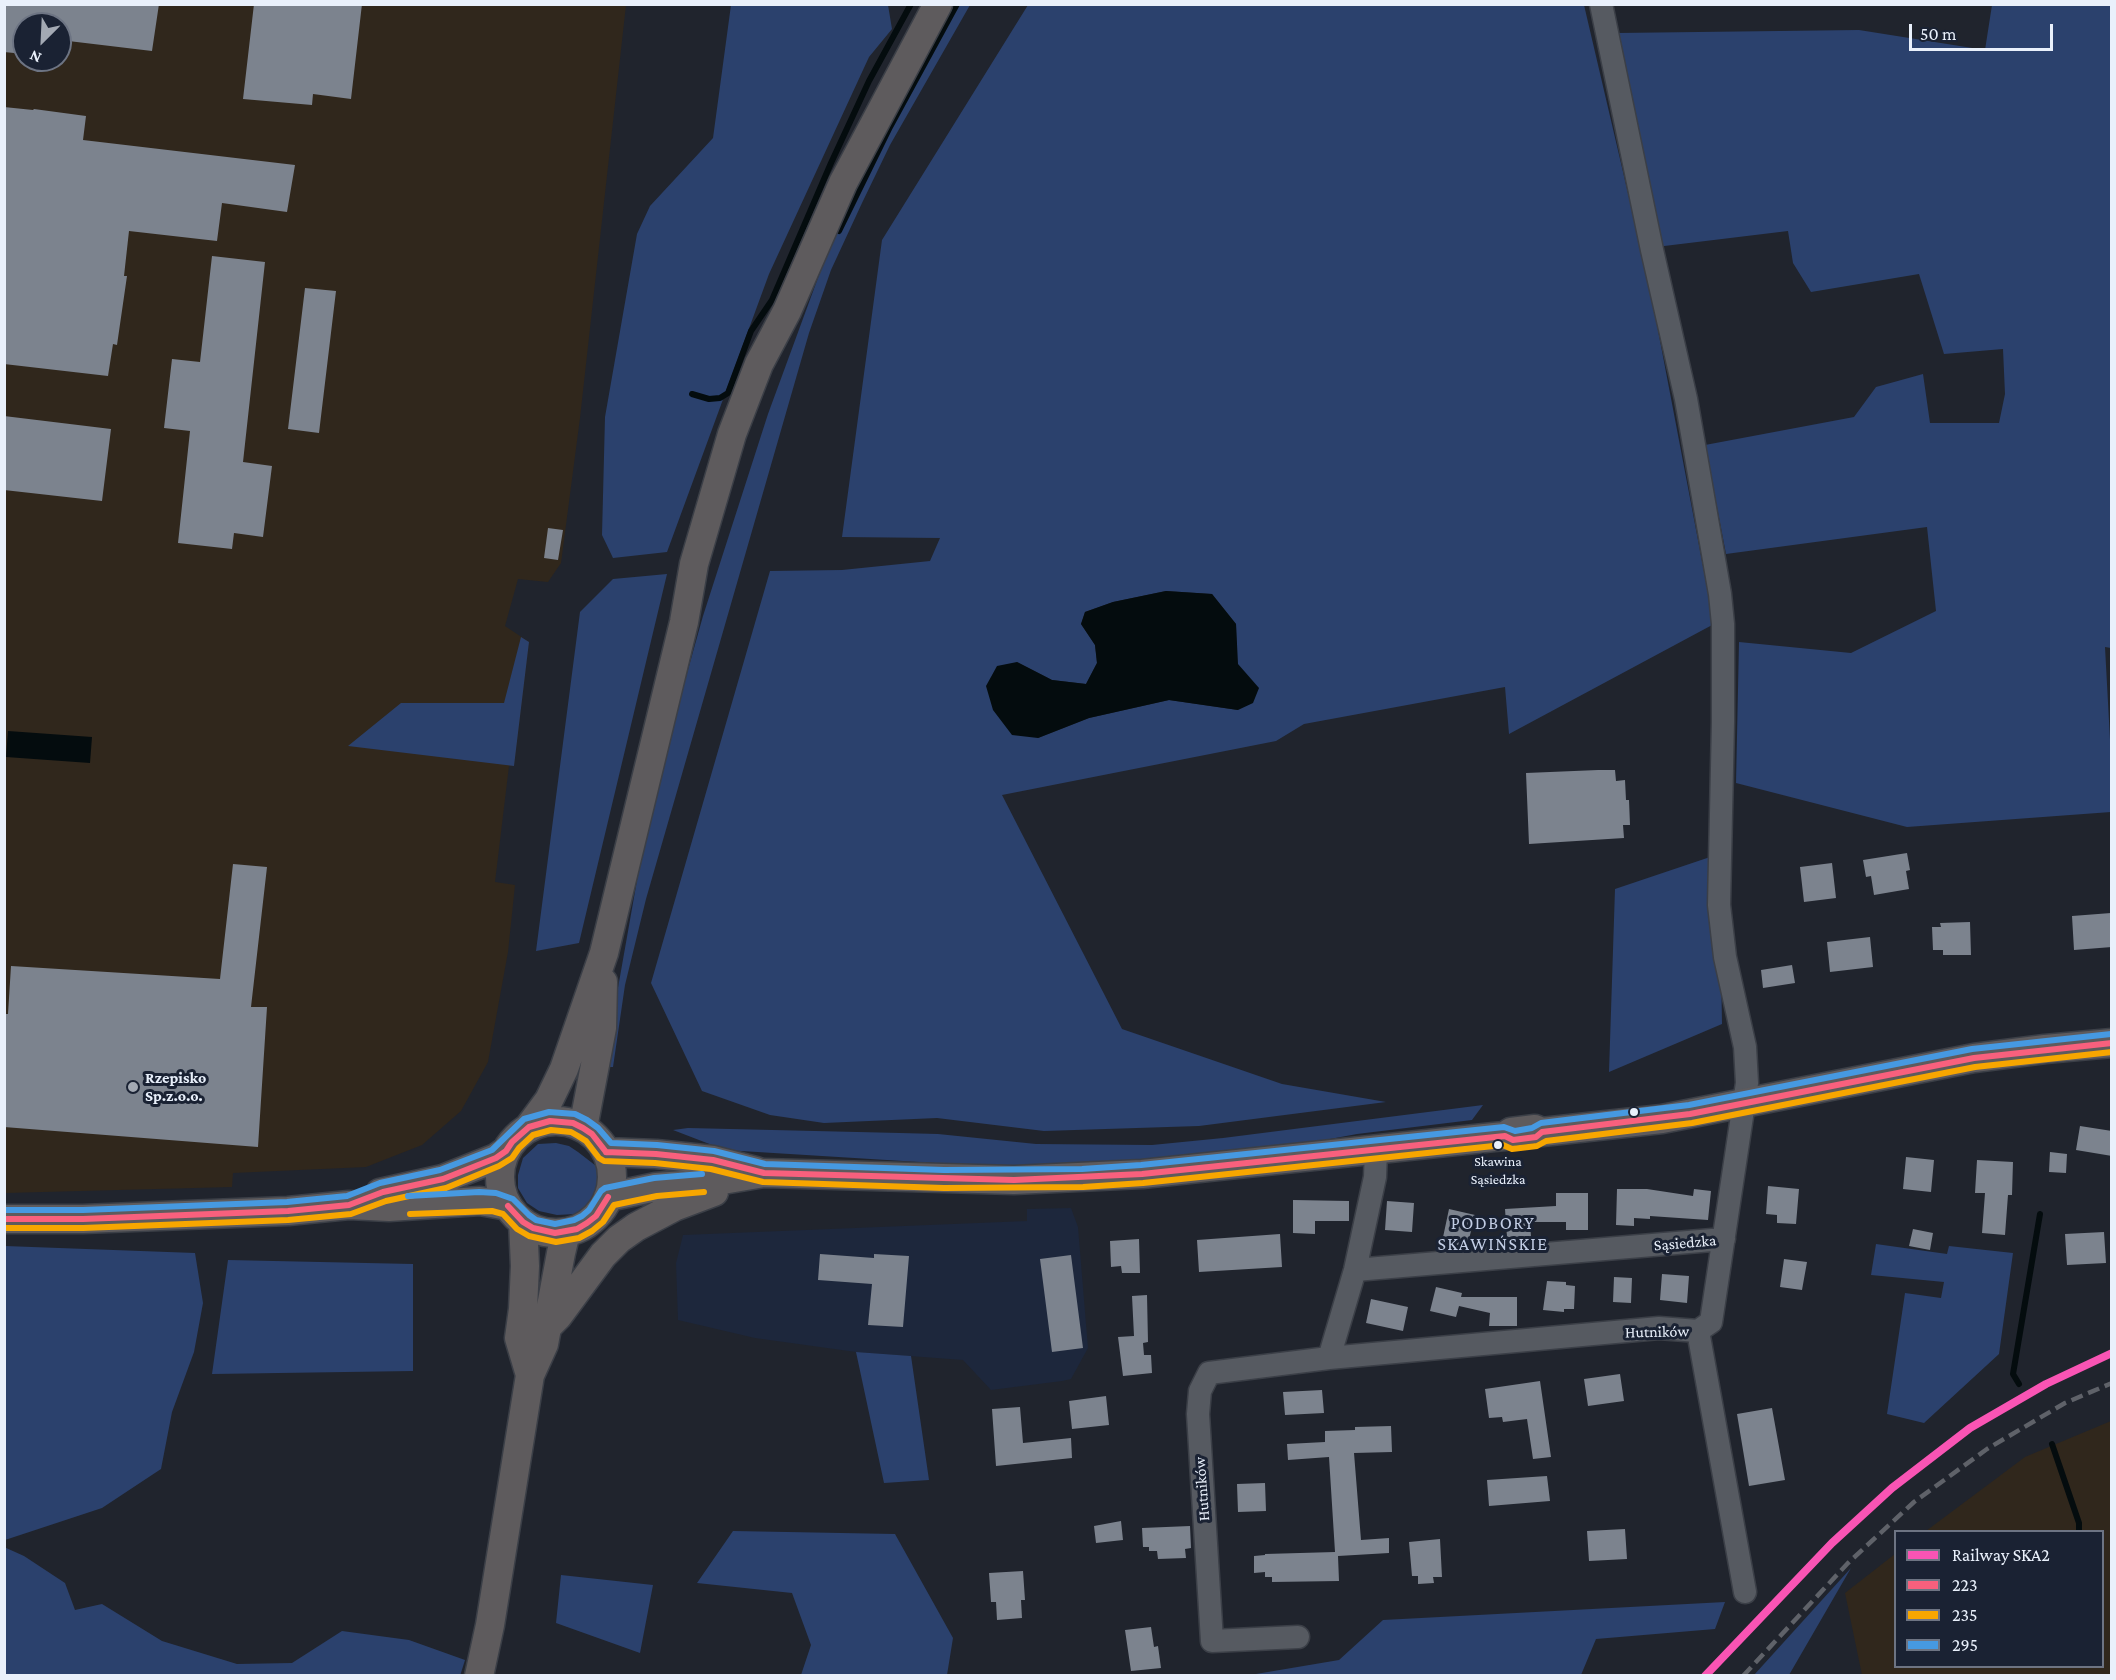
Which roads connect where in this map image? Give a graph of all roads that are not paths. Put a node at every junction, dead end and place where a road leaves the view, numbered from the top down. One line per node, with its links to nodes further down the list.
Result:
1 (938, 4): 3 (main road)
2 (1601, 4): 5 (street)
3 (604, 953): 6 (main road); 7 (main road)
4 (2112, 1042): 5 (main road)
5 (1745, 1103): 8 (main road); 17 (street)
6 (529, 1127): 7 (main road); 9 (main road)
7 (583, 1128): 10 (main road)
8 (1376, 1150): 11 (main road); 18 (street)
9 (506, 1151): 13 (main road); 14 (main road)
10 (606, 1152): 11 (main road); 12 (main road)
11 (764, 1173): 12 (main road); 19 (main road)
12 (608, 1197): 16 (main road)
13 (349, 1205): 14 (main road); 15 (main road)
14 (515, 1214): 16 (main road); 22 (main road)
15 (4, 1219)
16 (566, 1232): 19 (main road)
17 (1724, 1239): 18 (street, Sąsiedzka); 20 (street, Sąsiedzka)
18 (1354, 1270): 21 (street)
19 (547, 1326): 22 (main road)
20 (1698, 1331): 21 (street, Hutników); 23 (street)
21 (1329, 1358): 24 (street, Hutników)
22 (530, 1375): 25 (main road)
23 (1745, 1592)
24 (1298, 1637)
25 (479, 1676)

